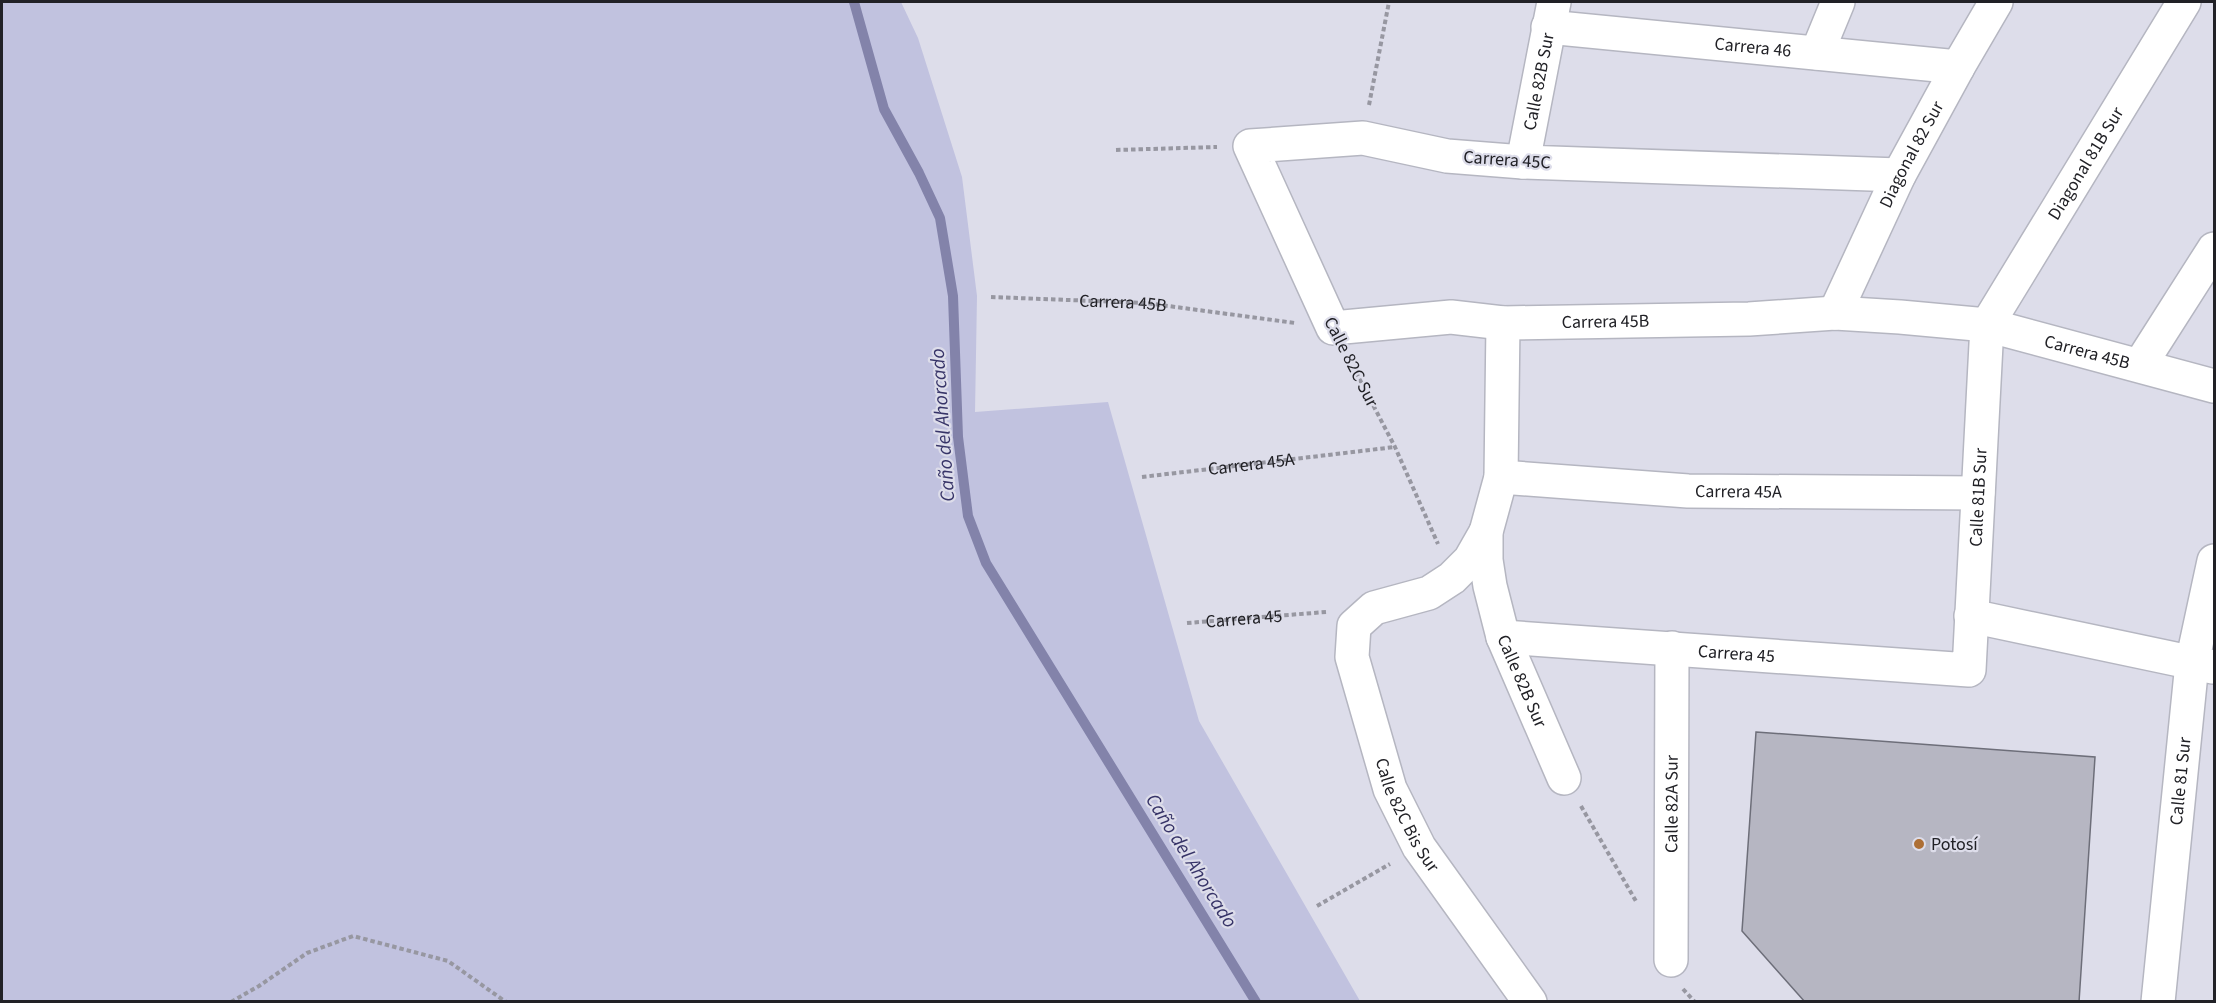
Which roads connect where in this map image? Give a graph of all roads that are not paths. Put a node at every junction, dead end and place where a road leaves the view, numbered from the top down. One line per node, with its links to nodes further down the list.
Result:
1 (1838, 2): 5 (street)
2 (1996, 2): 6 (street, Diagonal 82 Sur)
3 (2184, 2): 13 (street, Diagonal 81B Sur)
4 (1551, 14): 5 (street, Carrera 46); 8 (street, Calle 82B Sur)
5 (1816, 52): 6 (street, Carrera 46)
6 (1958, 67): 9 (street, Diagonal 82 Sur)
7 (1250, 146): 8 (street, Carrera 45C); 14 (street, Calle 82C Sur)
8 (1524, 162): 9 (street, Carrera 45C)
9 (1899, 176): 11 (street, Diagonal 82 Sur)
10 (2214, 249): 15 (street)
11 (1835, 313): 12 (street, Carrera 45B); 13 (street, Carrera 45B)
12 (1503, 323): 14 (street, Carrera 45B); 17 (street, Calle 82B Sur)
13 (1987, 325): 15 (street, Carrera 45B); 18 (street, Calle 81B Sur)
14 (1334, 328)
15 (2140, 365): 16 (street, Carrera 45B)
16 (2214, 386)
17 (1501, 477): 18 (street, Carrera 45A); 19 (street, Calle 82B Sur)
18 (1978, 493): 21 (street, Calle 81B Sur)
19 (1486, 532): 22 (street, Calle 82B Sur); 28 (street, Calle 82C Bis Sur)
20 (2214, 561): 24 (street, Calle 81 Sur)
21 (1971, 616): 24 (street); 25 (street, Calle 81B Sur)
22 (1503, 637): 23 (street, Carrera 45); 26 (street, Calle 82B Sur)
23 (1672, 648): 25 (street, Carrera 45); 27 (street, Calle 82A Sur)
24 (2203, 665): 29 (street, Calle 81 Sur)
25 (1969, 670)
26 (1564, 778)
27 (1671, 960)
28 (1530, 1002)
29 (2158, 1002)

